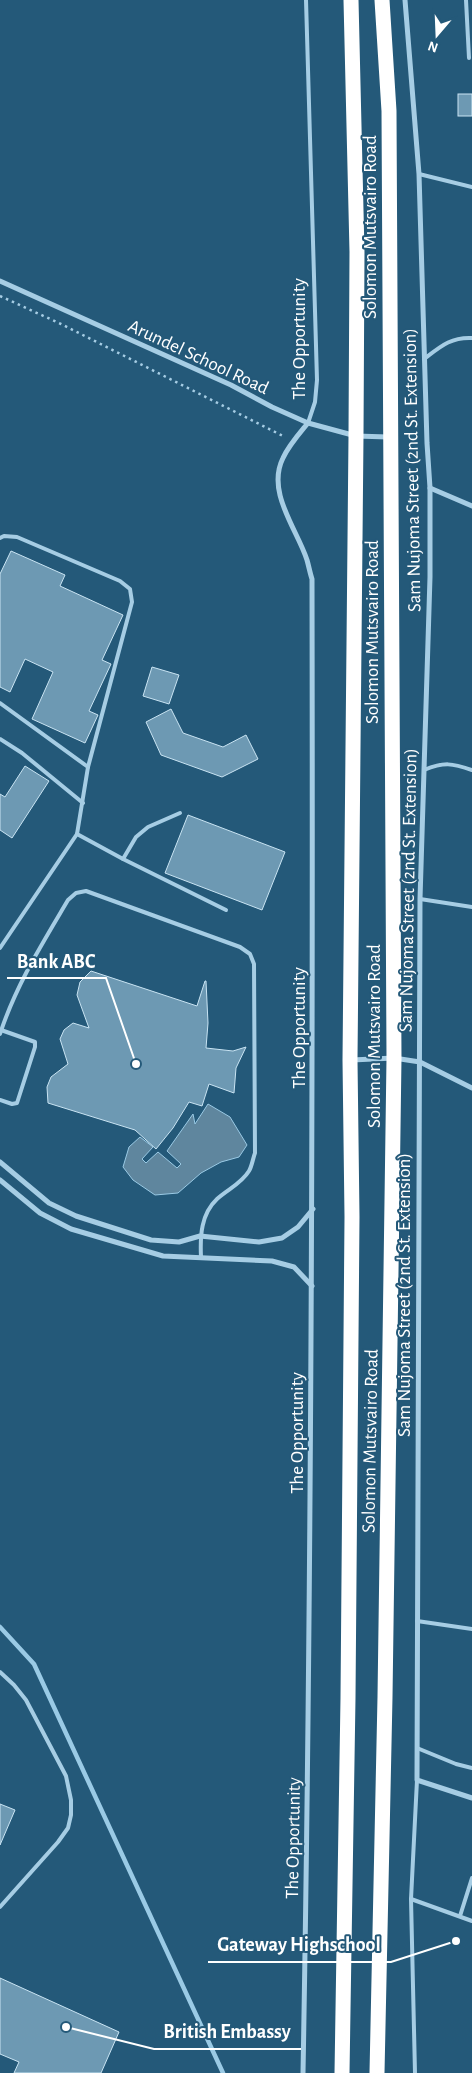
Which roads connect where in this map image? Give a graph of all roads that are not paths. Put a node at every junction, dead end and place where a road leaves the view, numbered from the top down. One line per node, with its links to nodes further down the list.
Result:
1 (306, 0): 12 (lane, The Opportunity)
2 (351, 0): 13 (highway)
3 (382, 0): 14 (highway, Solomon Mutsvairo Road)
4 (405, 0): 7 (street, Sam Nujoma Street (2nd St. Extension))
5 (466, 0): 6 (lane)
6 (468, 58)
7 (419, 174): 8 (lane); 11 (street, Sam Nujoma Street (2nd St. Extension))
8 (472, 187)
9 (0, 281): 12 (street, Arundel School Road)
10 (472, 338): 11 (lane)
11 (424, 359): 15 (street, Sam Nujoma Street (2nd St. Extension))
12 (308, 423): 13 (street, Arundel School Road); 39 (street, The Opportunity)
13 (356, 436): 14 (street, Arundel School Road); 33 (highway)
14 (391, 437): 32 (highway, Solomon Mutsvairo Road)
15 (430, 488): 16 (street); 21 (street, Sam Nujoma Street (2nd St. Extension))
16 (472, 506)
17 (0, 538): 20 (lane)
18 (0, 703): 20 (lane)
19 (0, 739): 23 (lane)
20 (88, 767): 23 (lane)
21 (424, 770): 22 (lane); 27 (street, Sam Nujoma Street (2nd St. Extension))
22 (472, 770)
23 (83, 803): 25 (lane)
24 (180, 813): 26 (lane)
25 (78, 834): 26 (lane); 30 (lane)
26 (123, 859): 29 (lane)
27 (420, 899): 28 (lane); 34 (street, Sam Nujoma Street (2nd St. Extension))
28 (472, 907)
29 (226, 910)
30 (0, 948)
31 (1, 1032): 36 (lane); 40 (lane)
32 (394, 1058): 33 (street); 34 (street); 57 (highway, Solomon Mutsvairo Road)
33 (350, 1060): 56 (highway)
34 (420, 1062): 35 (street); 43 (street, Sam Nujoma Street (2nd St. Extension))
35 (472, 1088)
36 (0, 1100)
37 (0, 1162): 40 (street)
38 (0, 1180): 41 (street)
39 (313, 1209): 40 (street); 42 (street, The Opportunity)
40 (200, 1236): 41 (lane)
41 (202, 1257): 42 (street)
42 (312, 1286): 55 (street, The Opportunity)
43 (417, 1621): 44 (lane); 46 (street, Sam Nujoma Street (2nd St. Extension))
44 (472, 1630)
45 (0, 1672): 52 (lane)
46 (417, 1748): 47 (lane); 48 (street, Sam Nujoma Street (2nd St. Extension))
47 (472, 1768)
48 (417, 1780): 49 (street); 51 (lane)
49 (472, 1798)
50 (472, 1878): 53 (lane)
51 (411, 1899): 53 (lane); 58 (lane)
52 (0, 1907)
53 (460, 1916): 54 (lane)
54 (472, 1921)
55 (303, 2073)
56 (342, 2073)
57 (377, 2073)
58 (415, 2073)

